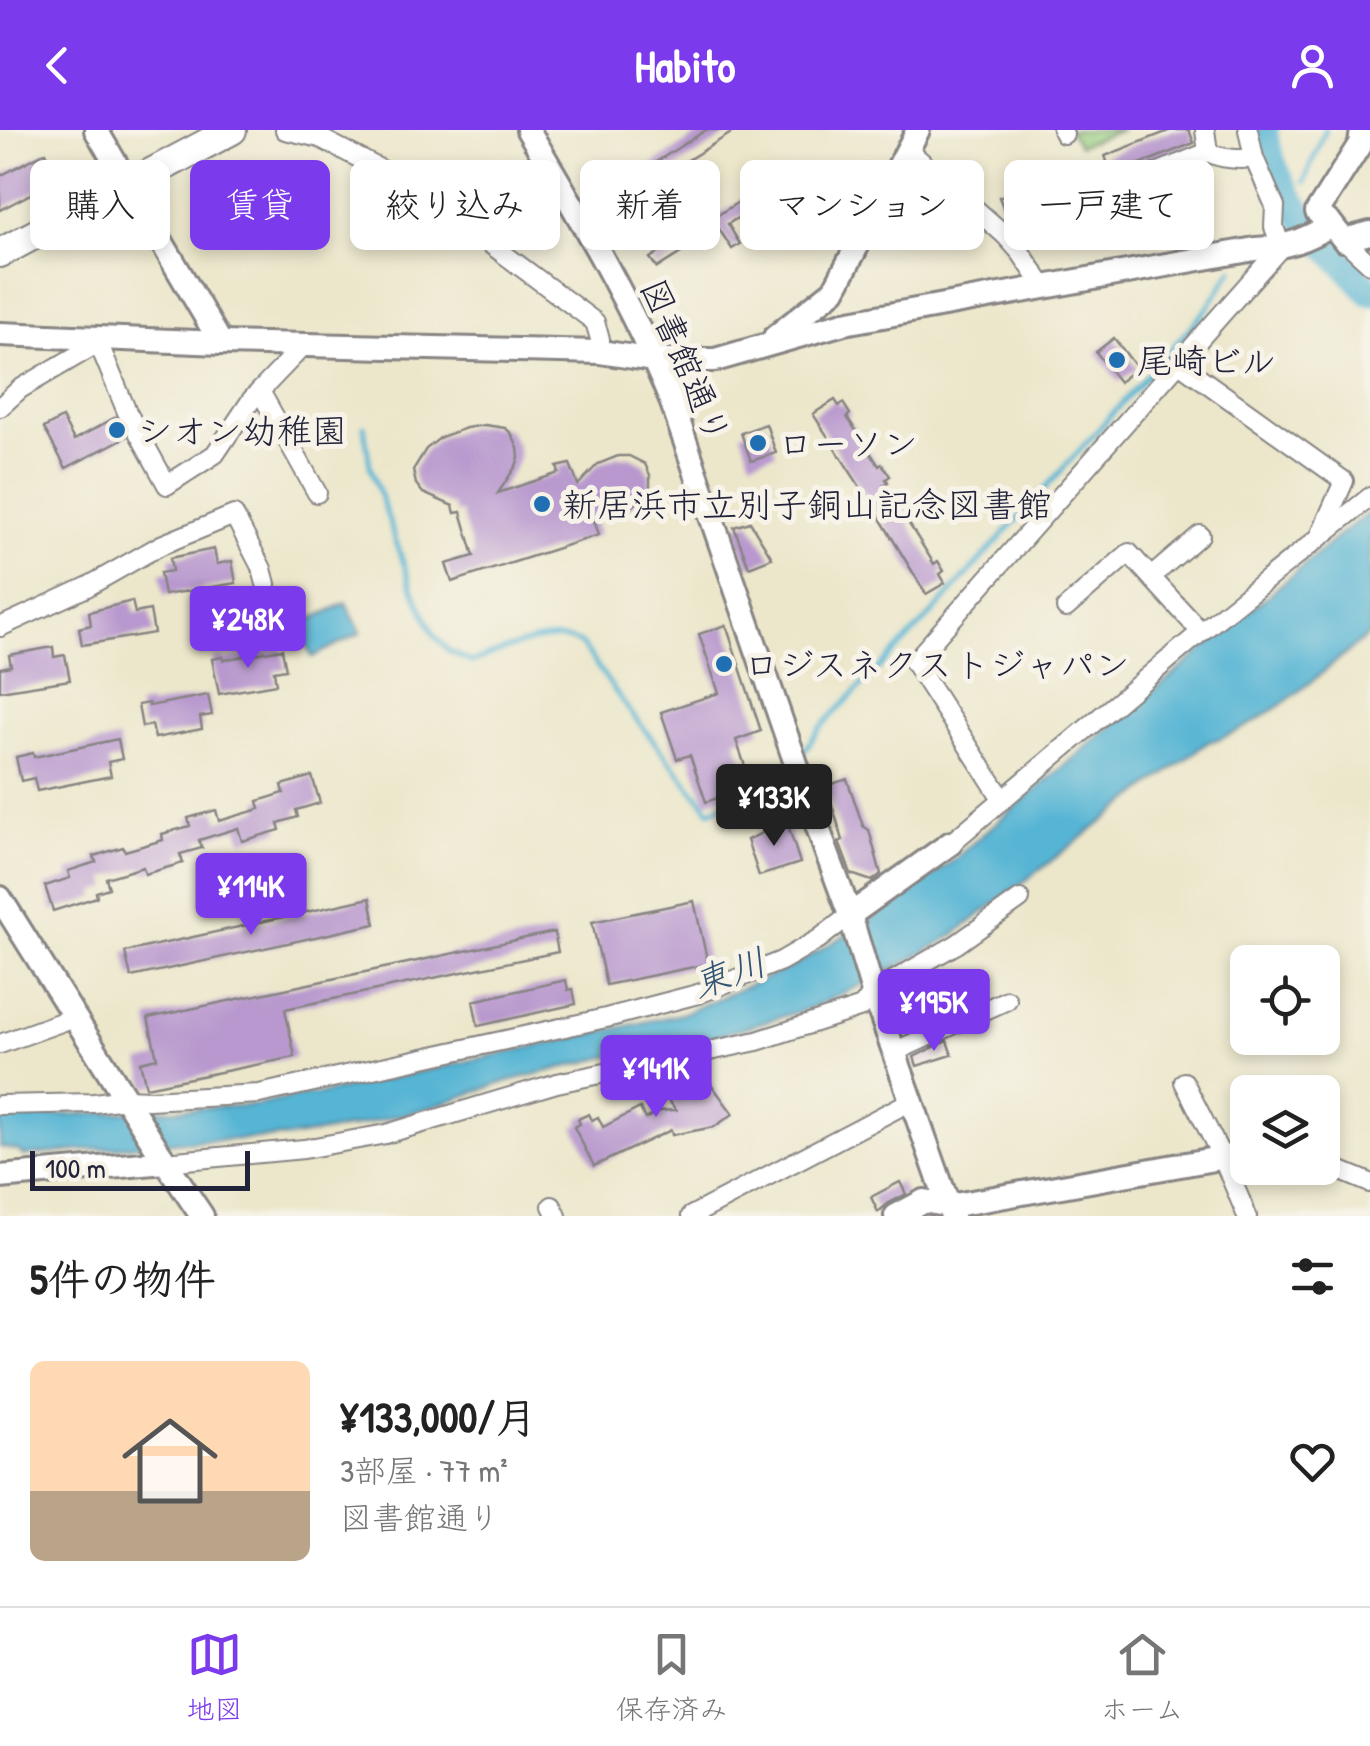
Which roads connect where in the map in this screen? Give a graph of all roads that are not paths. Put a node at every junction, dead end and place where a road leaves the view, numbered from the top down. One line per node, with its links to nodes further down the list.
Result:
1 (96, 130): 11 (street)
2 (285, 130): 31 (street)
3 (528, 130): 32 (street, 図書館通り)
4 (1205, 130): 9 (street)
5 (1248, 130): 10 (street)
6 (1362, 130): 14 (street)
7 (228, 131): 13 (main road)
8 (913, 140): 16 (street); 24 (street)
9 (1208, 152): 10 (street); 12 (street)
10 (1254, 158): 18 (street)
11 (113, 160)
12 (1188, 160)
13 (170, 163)
14 (1338, 232): 15 (street); 18 (street); 22 (street)
15 (1370, 232)
16 (1004, 235)
17 (30, 237): 21 (main road)
18 (1292, 244): 23 (street); 33 (street)
19 (166, 250): 28 (street)
20 (1018, 250): 23 (street)
21 (0, 253)
22 (1370, 264)
23 (1044, 287): 25 (street)
24 (834, 290): 25 (street); 30 (street)
25 (844, 323): 30 (street)
26 (0, 334): 27 (street)
27 (96, 337): 28 (street); 34 (street); 35 (street)
28 (221, 342): 29 (street)
29 (304, 344): 31 (street); 34 (street)
30 (766, 345): 32 (street)
31 (600, 352): 32 (street)
32 (654, 360): 49 (street, 図書館通り)
33 (1179, 363): 39 (street); 45 (street)
34 (260, 391): 36 (street)
35 (0, 407)
36 (317, 493)
37 (1370, 498): 39 (street)
38 (1200, 536): 40 (street)
39 (1320, 536): 44 (street)
40 (1151, 577): 42 (street); 44 (street)
41 (266, 584): 43 (street)
42 (1066, 608)
43 (0, 627)
44 (1201, 632): 45 (street)
45 (1003, 800): 46 (street)
46 (952, 843): 49 (street)
47 (0, 898): 52 (street)
48 (1020, 899): 50 (street)
49 (850, 915): 50 (street, 図書館通り); 58 (street)
50 (873, 992): 54 (street); 59 (street)
51 (1007, 1000): 54 (street)
52 (74, 1017): 53 (street); 58 (street)
53 (0, 1044)
54 (894, 1052): 56 (street)
55 (1184, 1082): 61 (street)
56 (911, 1101): 65 (street); 67 (street)
57 (0, 1105): 58 (street)
58 (129, 1105): 59 (street)
59 (162, 1157): 63 (street); 66 (street)
60 (1230, 1157): 61 (street)
61 (1222, 1159): 65 (street); 69 (street)
62 (1340, 1170): 64 (street)
63 (0, 1176)
64 (1370, 1183)
65 (946, 1212): 68 (street)
66 (202, 1216)
67 (691, 1216)
68 (896, 1216)
69 (1247, 1216)

